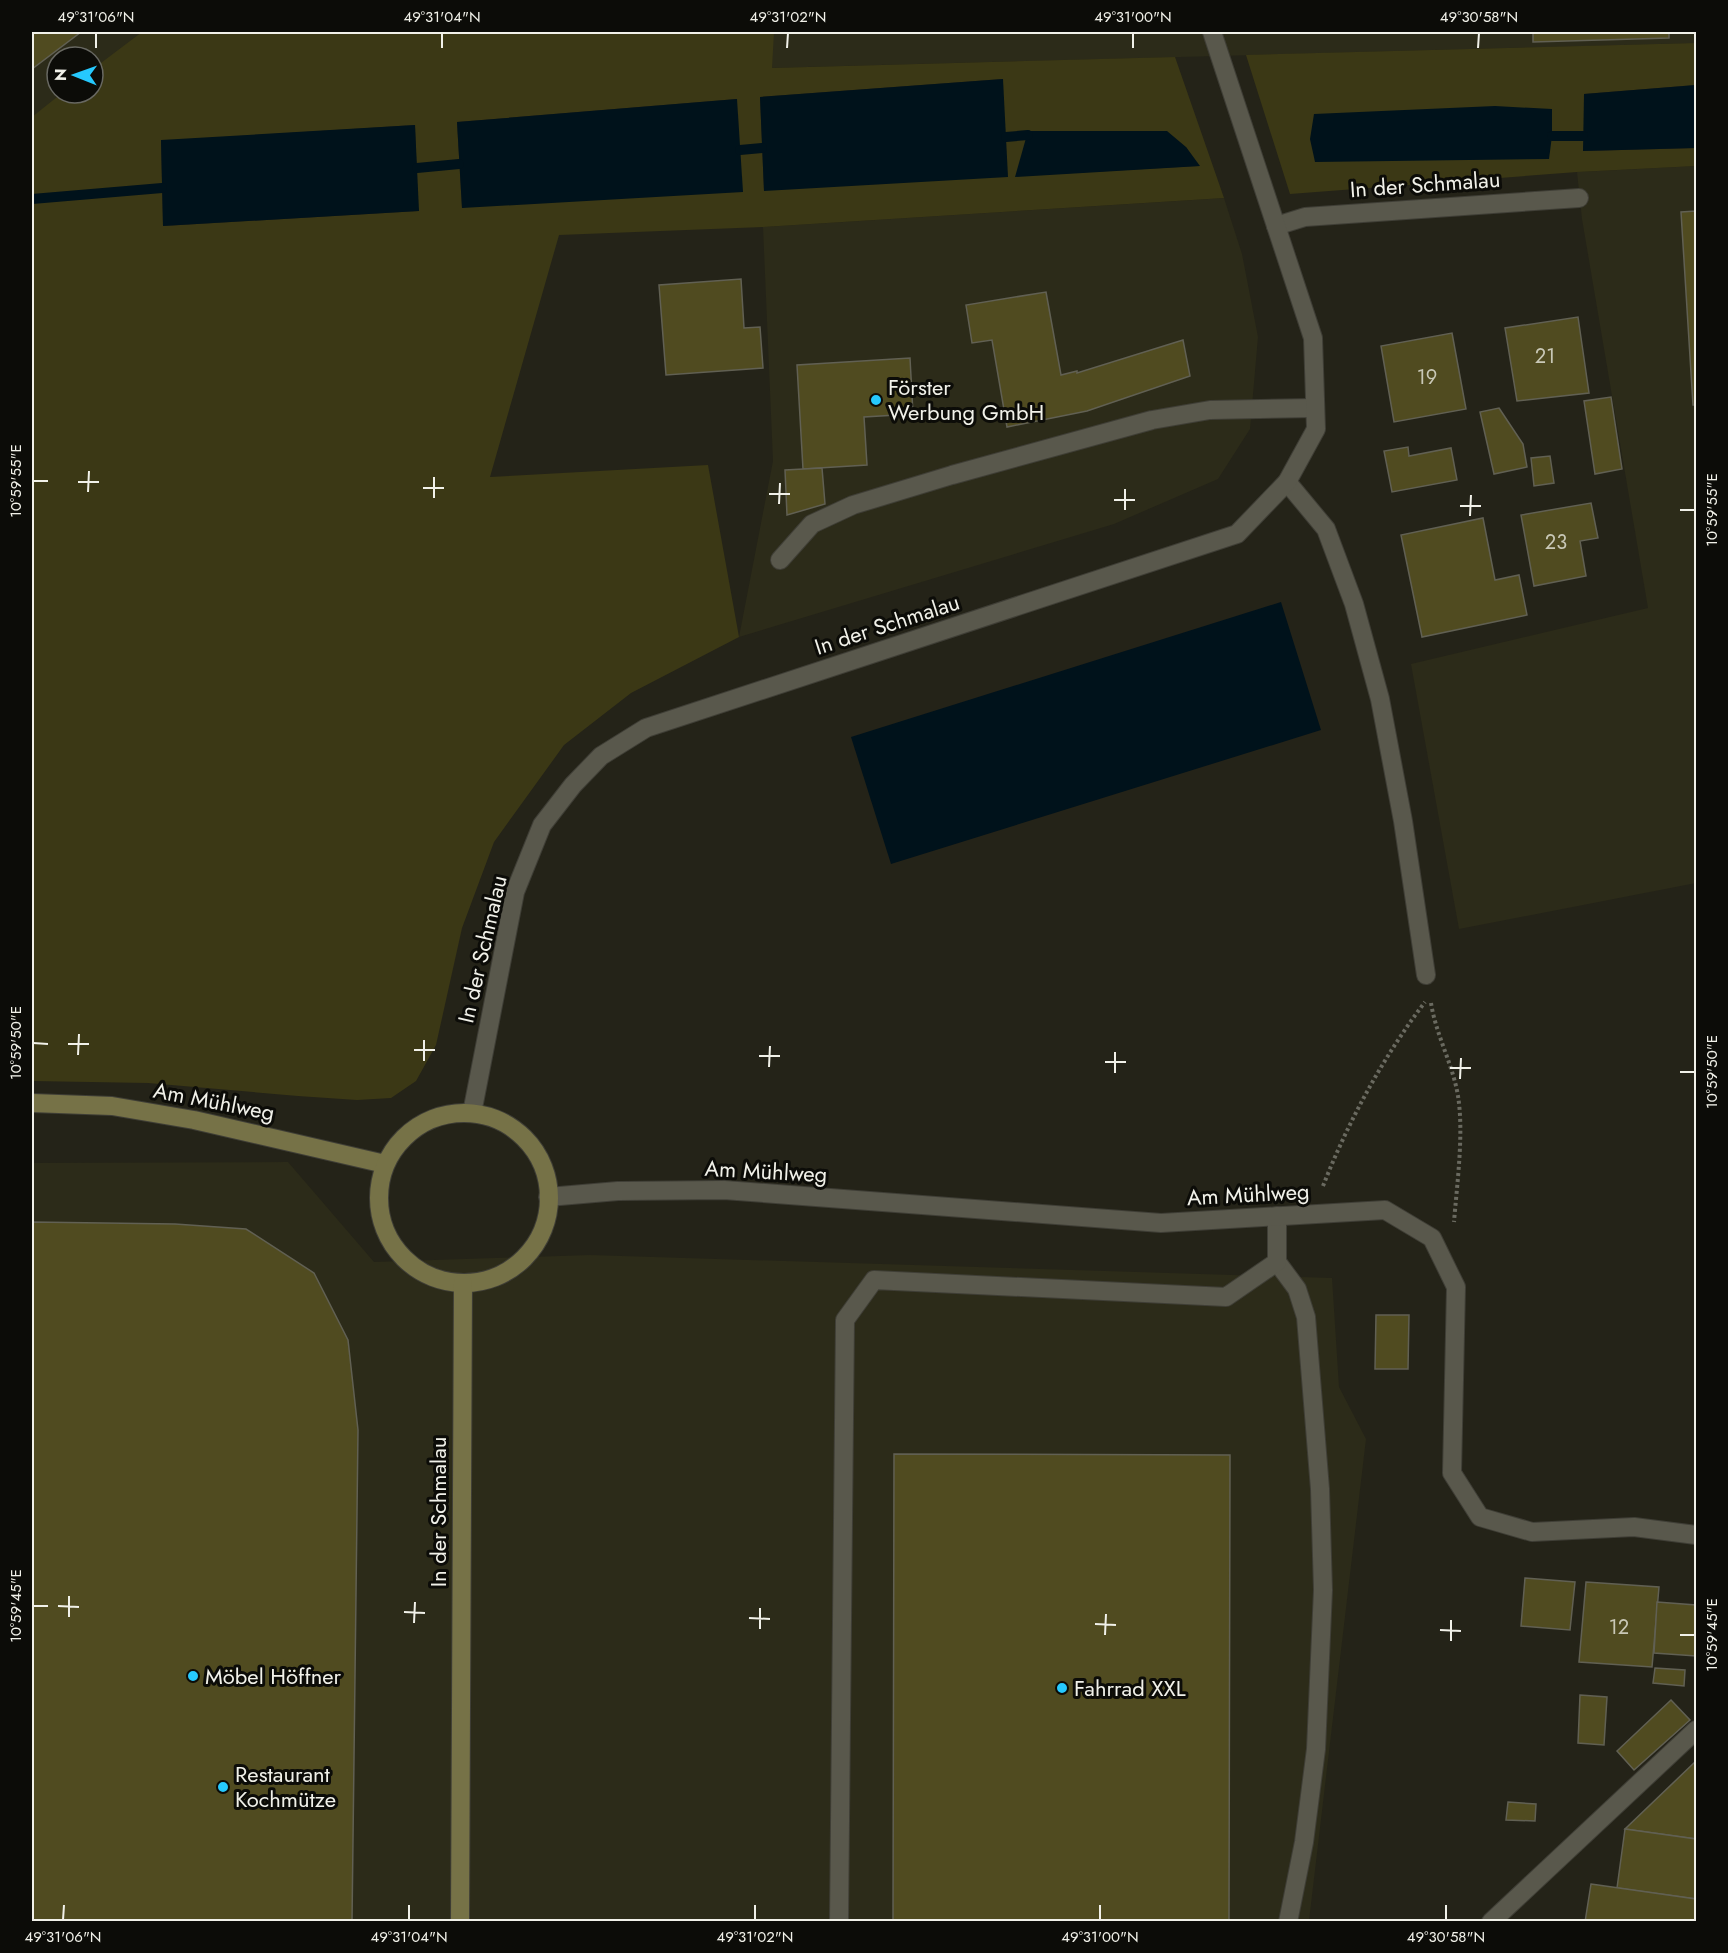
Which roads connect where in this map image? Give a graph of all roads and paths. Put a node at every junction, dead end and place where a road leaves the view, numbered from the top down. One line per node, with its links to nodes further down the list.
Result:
1 (1212, 32): 3 (street, In der Schmalau)
2 (1579, 198): 3 (street, In der Schmalau)
3 (1276, 225): 4 (street, In der Schmalau)
4 (1316, 408): 5 (street, In der Schmalau); 6 (street)
5 (1287, 482): 7 (street); 9 (street, In der Schmalau)
6 (780, 560)
7 (1426, 975)
8 (32, 1104): 10 (main road, Am Mühlweg)
9 (472, 1113): 10 (main road); 11 (main road)
10 (385, 1164): 16 (main road)
11 (548, 1197): 13 (street, Am Mühlweg); 16 (main road)
12 (1318, 1214): 13 (street, Am Mühlweg); 14 (street, Am Mühlweg); 14 (path)
13 (1276, 1216): 15 (street)
14 (1440, 1254): 17 (street, Am Mühlweg)
15 (1277, 1262): 21 (street); 22 (street)
16 (463, 1283): 20 (main road, In der Schmalau)
17 (1696, 1535)
18 (1696, 1730): 19 (street)
19 (1496, 1920)
20 (460, 1922)
21 (839, 1922)
22 (1288, 1922)

